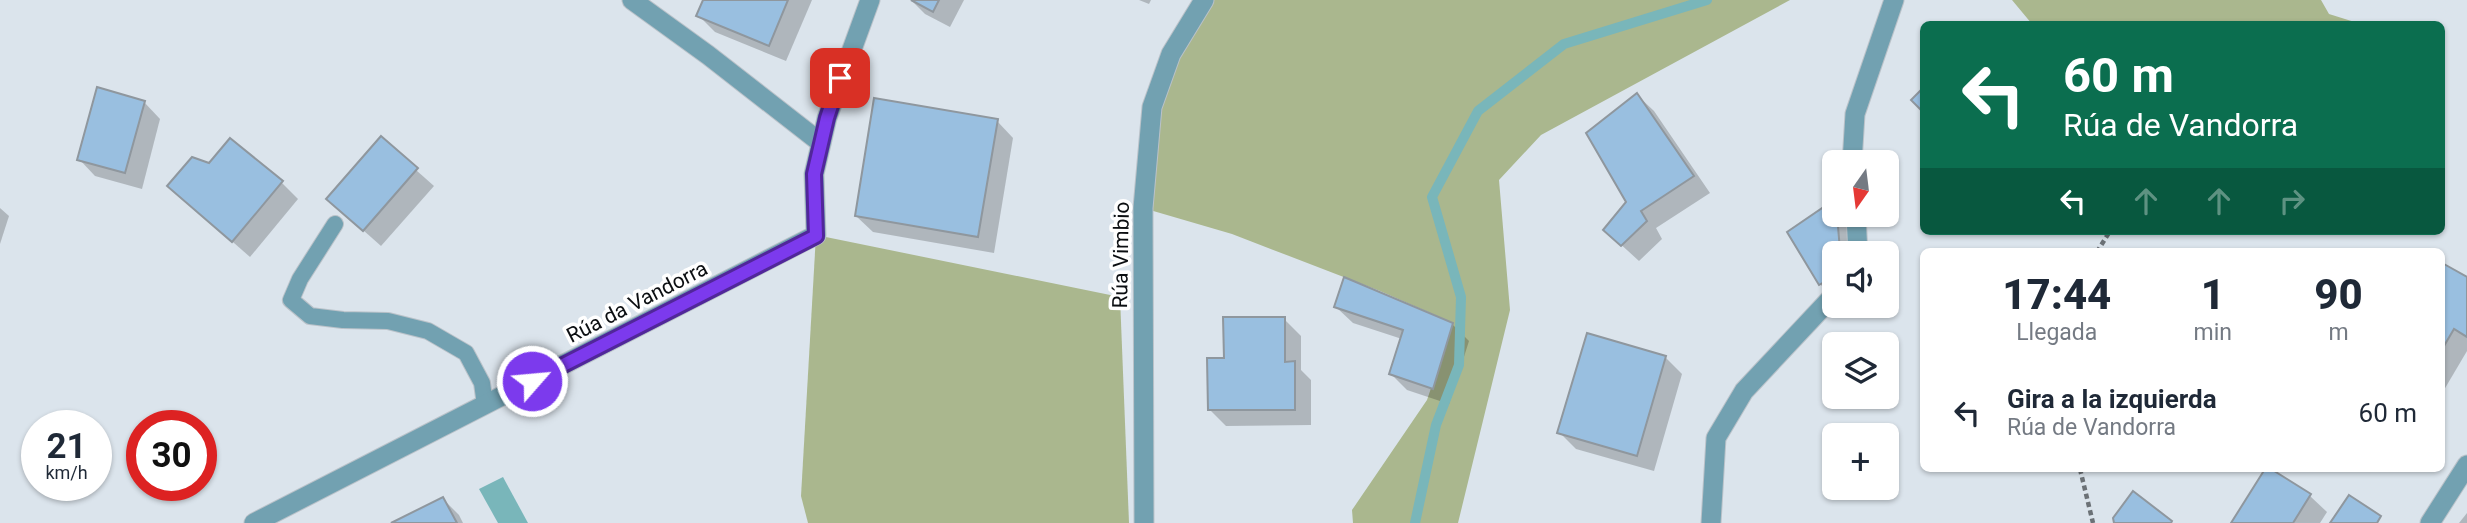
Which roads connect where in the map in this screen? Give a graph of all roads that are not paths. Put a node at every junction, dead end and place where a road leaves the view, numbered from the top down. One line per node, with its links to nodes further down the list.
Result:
1 (632, 0): 5 (street)
2 (870, 0): 5 (street)
3 (1204, 0): 12 (street, Rúa Vimbio)
4 (1894, 0): 6 (street)
5 (821, 143): 9 (street, Rúa da Vandorra)
6 (1853, 150)
7 (335, 224): 9 (lane)
8 (1822, 308): 13 (street)
9 (485, 405): 11 (street, Rúa da Vandorra)
10 (2467, 465): 14 (street)
11 (254, 523)
12 (1144, 523)
13 (1711, 523)
14 (2430, 523)

